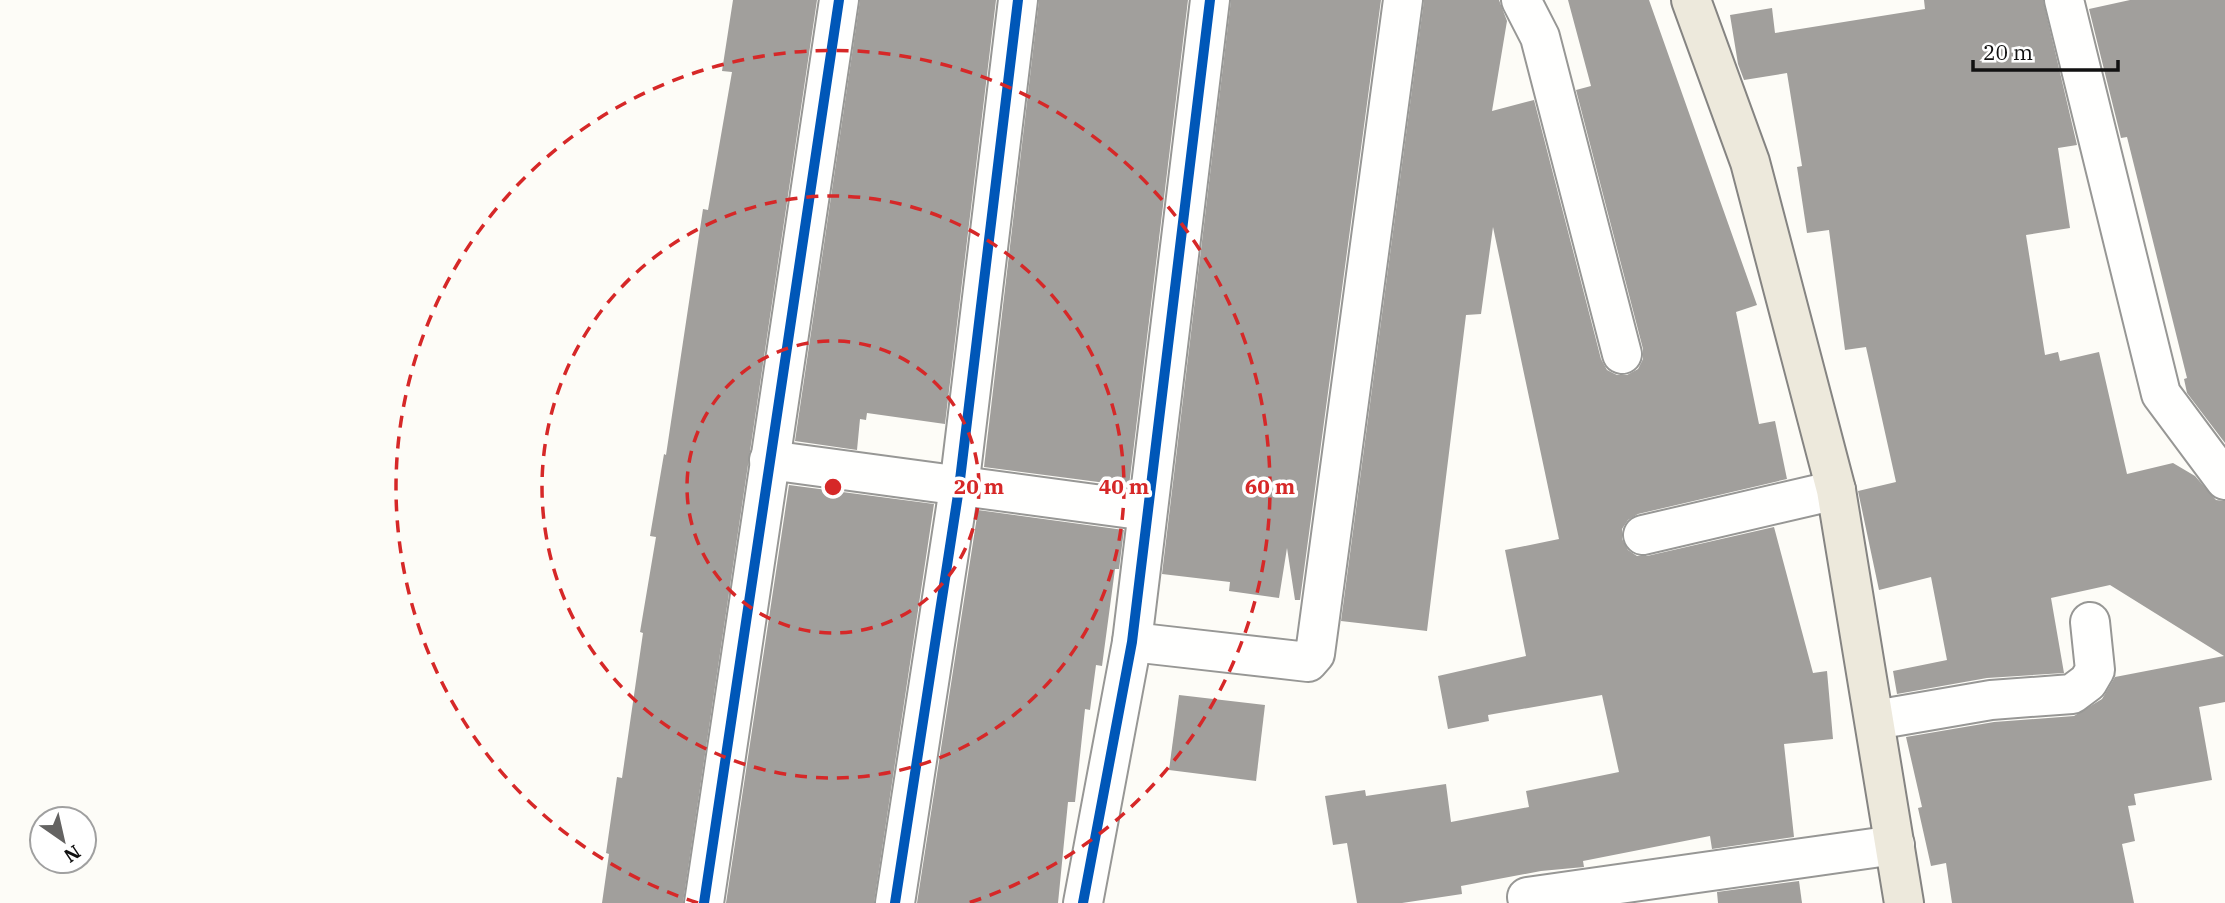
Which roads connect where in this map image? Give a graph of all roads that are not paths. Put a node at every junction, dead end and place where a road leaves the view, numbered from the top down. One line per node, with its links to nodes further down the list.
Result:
1 (839, 0): 9 (street)
2 (1018, 0): 11 (street)
3 (1210, 0): 13 (street)
4 (1403, 0): 16 (street)
5 (1521, 0): 8 (street)
6 (1691, 0): 12 (main road)
7 (2064, 0): 10 (street)
8 (1622, 354)
9 (769, 460): 11 (street); 20 (street)
10 (2225, 480)
11 (959, 488): 13 (street); 21 (street)
12 (1836, 489): 14 (street); 17 (main road)
13 (1147, 511): 16 (street)
14 (1643, 535)
15 (2090, 622): 17 (street)
16 (1132, 642): 22 (street)
17 (1875, 720): 18 (main road)
18 (1895, 845): 19 (street); 23 (main road)
19 (1527, 897)
20 (704, 903)
21 (895, 903)
22 (1083, 903)
23 (1903, 903)

